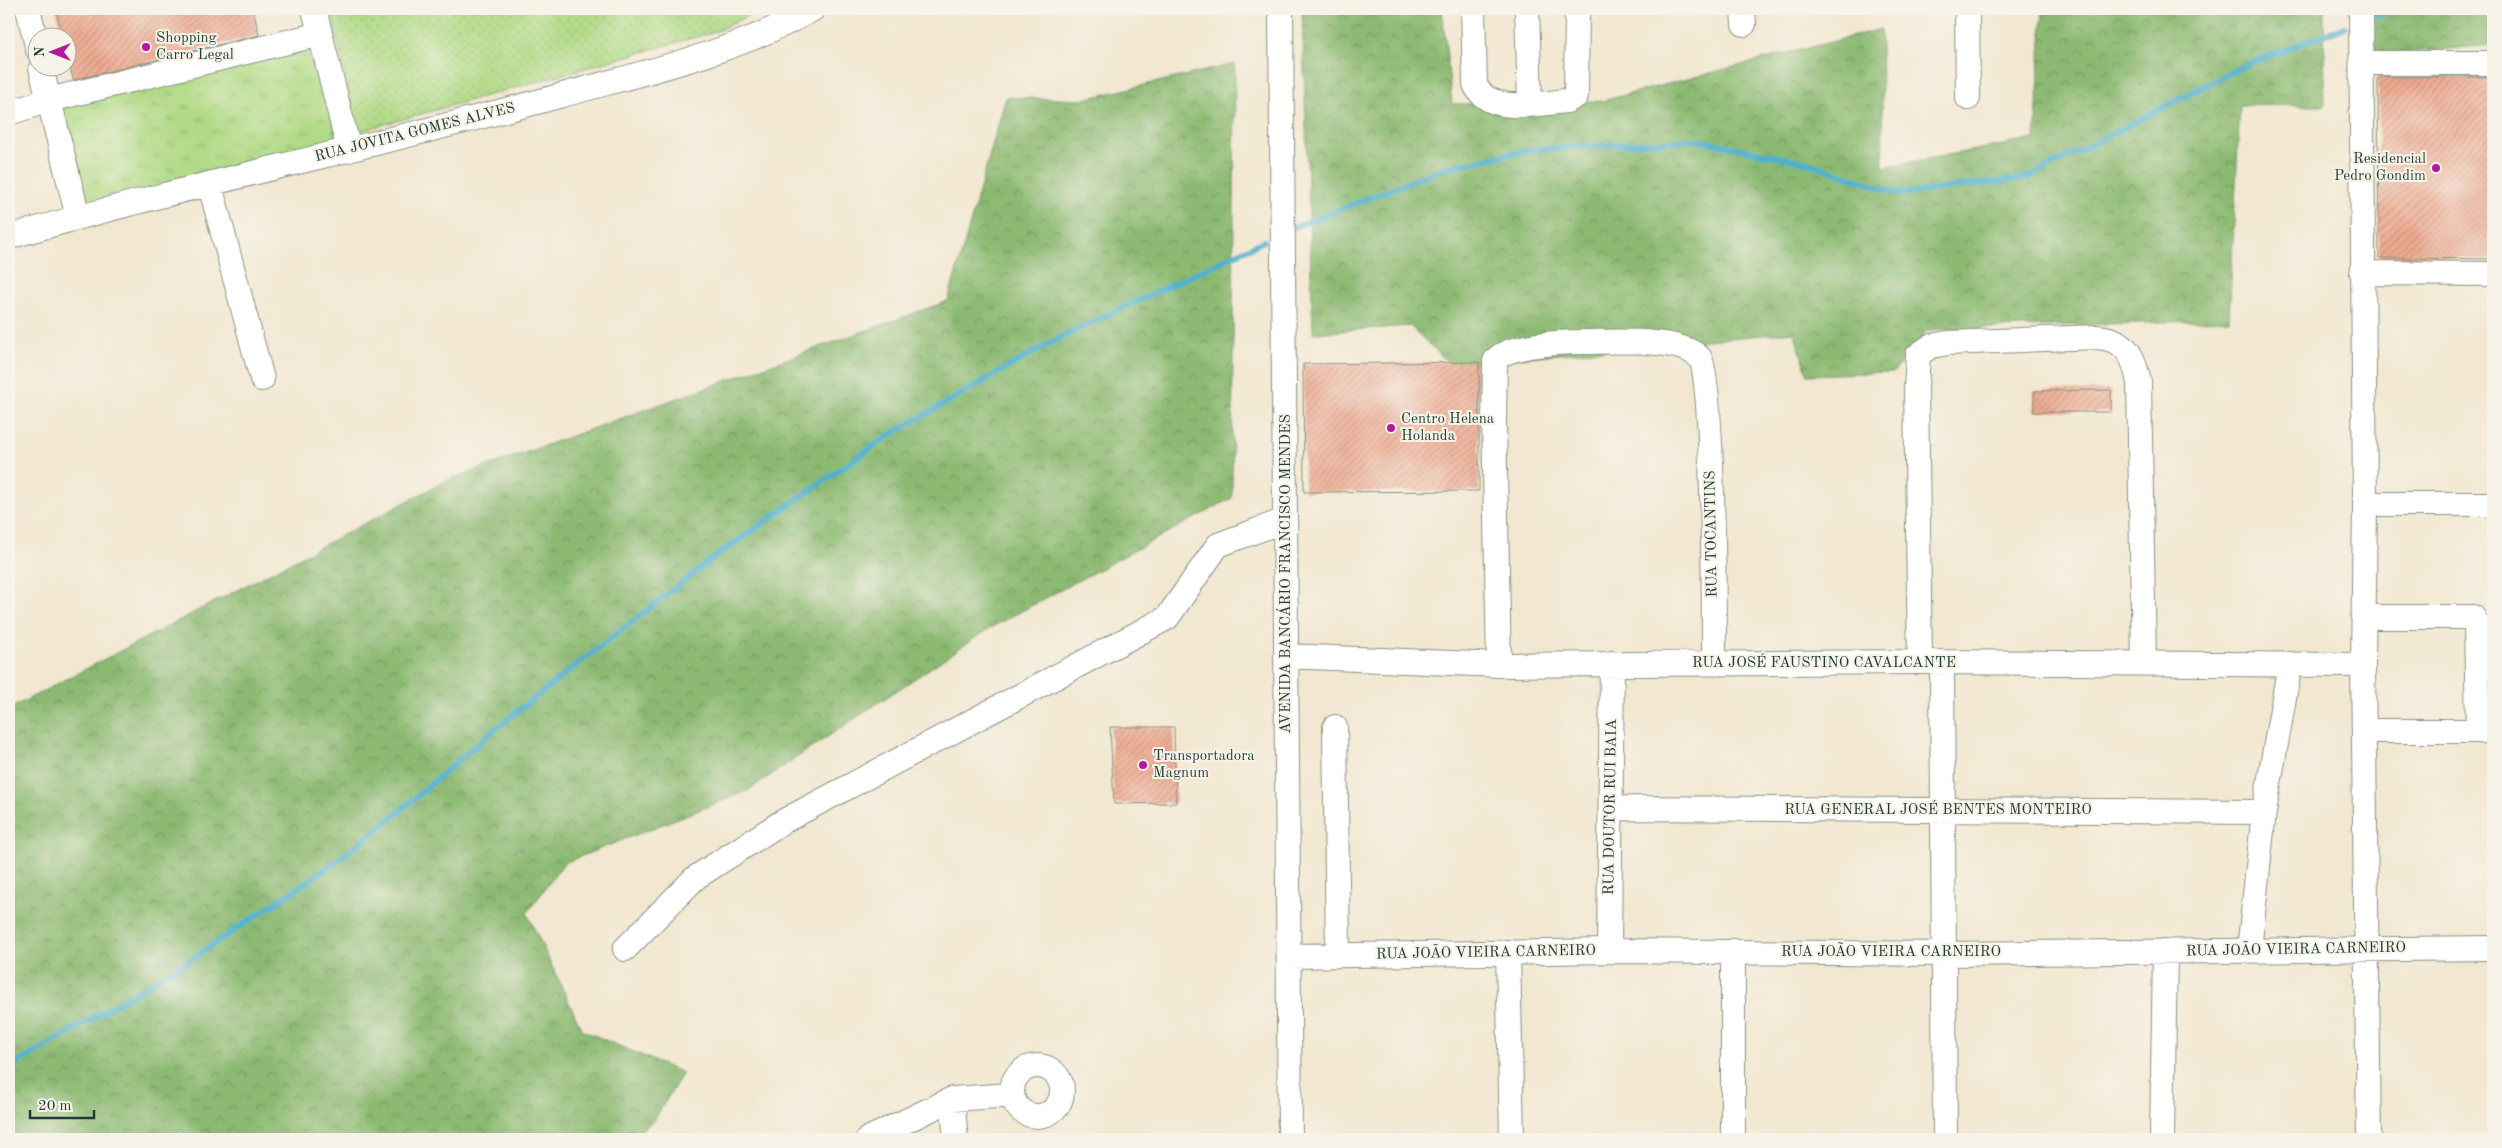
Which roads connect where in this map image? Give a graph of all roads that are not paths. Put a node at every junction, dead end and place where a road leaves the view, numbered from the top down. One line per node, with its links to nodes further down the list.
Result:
1 (28, 9): 10 (street)
2 (314, 9): 11 (street)
3 (814, 9): 19 (street, RUA JOVITA GOMES ALVES)
4 (1281, 9): 28 (street, AVENIDA BANCÁRIO FRANCISCO MENDES)
5 (1473, 9): 17 (street)
6 (1527, 9): 17 (street)
7 (1577, 9): 17 (street)
8 (1967, 9): 15 (street)
9 (2361, 9): 12 (street)
10 (33, 28)
11 (320, 34): 16 (street); 19 (street)
12 (2362, 63): 13 (street); 23 (street)
13 (2493, 63)
14 (43, 78): 16 (street)
15 (1968, 98)
16 (48, 100): 18 (street); 21 (street)
17 (1530, 103)
18 (9, 113)
19 (349, 150): 20 (street, RUA JOVITA GOMES ALVES)
20 (210, 184): 21 (street, RUA JOVITA GOMES ALVES); 25 (street)
21 (78, 217): 22 (street, RUA JOVITA GOMES ALVES)
22 (9, 237)
23 (2362, 273): 24 (street); 26 (street)
24 (2493, 274)
25 (262, 378)
26 (2365, 504): 27 (street); 29 (street)
27 (2493, 504)
28 (1285, 520): 30 (street, AVENIDA BANCÁRIO FRANCISCO MENDES); 46 (street)
29 (2364, 617): 37 (street); 38 (street)
30 (1286, 656): 36 (street, RUA JOSÉ FAUSTINO CAVALCANTE); 54 (street, AVENIDA BANCÁRIO FRANCISCO MENDES)
31 (1931, 662): 33 (street, RUA JOSÉ FAUSTINO CAVALCANTE); 34 (street, RUA JOSÉ FAUSTINO CAVALCANTE); 34 (street); 42 (street)
32 (1612, 663): 33 (street, RUA JOSÉ FAUSTINO CAVALCANTE); 36 (street, RUA JOSÉ FAUSTINO CAVALCANTE); 41 (street, RUA DOUTOR RUI BAIA)
33 (1714, 663): 36 (street, RUA TOCANTINS)
34 (2144, 663): 35 (street, RUA JOSÉ FAUSTINO CAVALCANTE)
35 (2290, 664): 37 (street, RUA JOSÉ FAUSTINO CAVALCANTE); 43 (street)
36 (1499, 665)
37 (2363, 665): 40 (street)
38 (2483, 724): 40 (street)
39 (1335, 728): 53 (street)
40 (2365, 731): 44 (street)
41 (1612, 808): 42 (street, RUA GENERAL JOSÉ BENTES MONTEIRO); 48 (street, RUA DOUTOR RUI BAIA)
42 (1944, 809): 43 (street, RUA GENERAL JOSÉ BENTES MONTEIRO); 52 (street)
43 (2264, 812): 47 (street)
44 (2366, 948): 45 (street, RUA JOÃO VIEIRA CARNEIRO); 47 (street, RUA JOÃO VIEIRA CARNEIRO); 64 (street)
45 (2493, 948)
46 (624, 949)
47 (2249, 950): 51 (street, RUA JOÃO VIEIRA CARNEIRO)
48 (1610, 951): 49 (street, RUA JOÃO VIEIRA CARNEIRO); 50 (street, RUA JOÃO VIEIRA CARNEIRO)
49 (1733, 951): 52 (street, RUA JOÃO VIEIRA CARNEIRO); 61 (street)
50 (1508, 952): 53 (street, RUA JOÃO VIEIRA CARNEIRO); 60 (street)
51 (2165, 952): 52 (street, RUA JOÃO VIEIRA CARNEIRO); 63 (street)
52 (1945, 954): 62 (street)
53 (1338, 955): 54 (street, RUA JOÃO VIEIRA CARNEIRO)
54 (1289, 956): 59 (street, AVENIDA BANCÁRIO FRANCISCO MENDES)
55 (1012, 1095): 56 (street)
56 (952, 1099): 57 (street); 58 (street)
57 (868, 1139)
58 (956, 1139)
59 (1290, 1139)
60 (1512, 1139)
61 (1732, 1139)
62 (1945, 1139)
63 (2162, 1139)
64 (2369, 1139)

